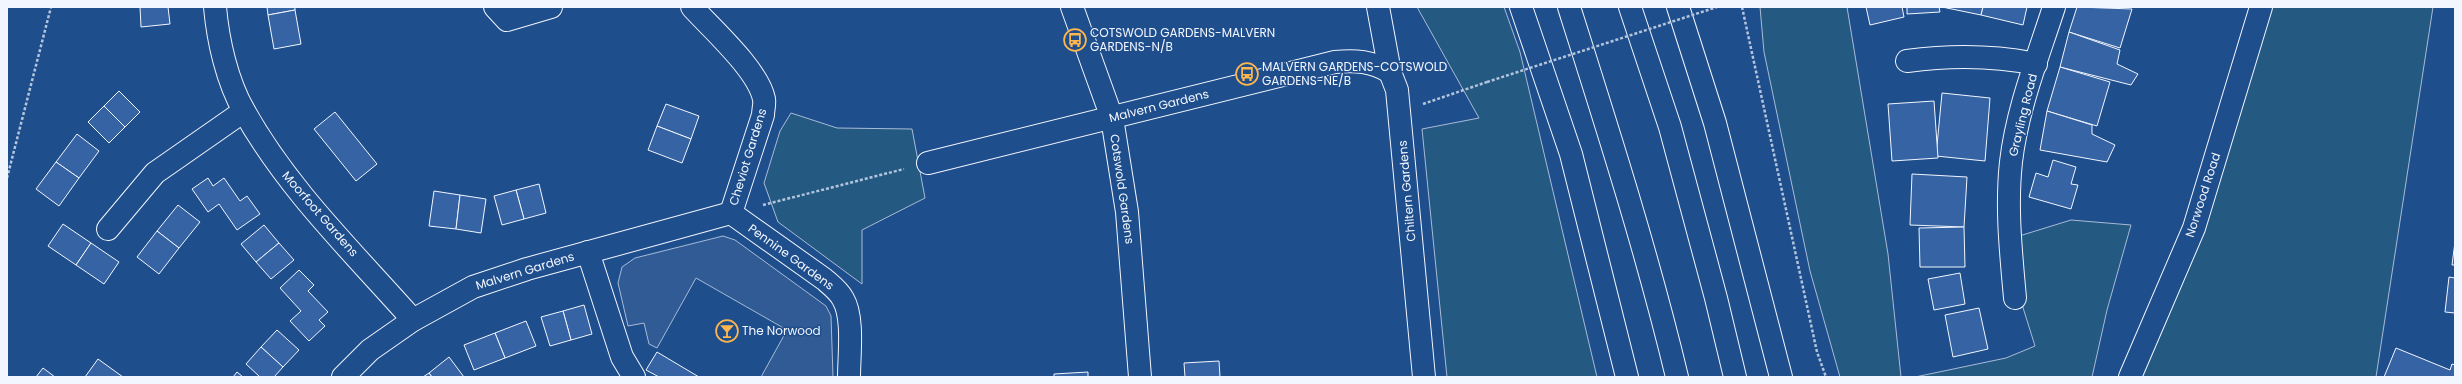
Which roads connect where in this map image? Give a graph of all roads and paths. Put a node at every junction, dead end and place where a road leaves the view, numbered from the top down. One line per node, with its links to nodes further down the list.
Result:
1 (51, 7): 23 (path)
2 (215, 7): 19 (main road, Moorfoot Gardens)
3 (495, 7): 4 (main road)
4 (551, 7)
5 (692, 7): 24 (main road, Cheviot Gardens)
6 (1072, 7): 21 (main road, Cotswold Gardens)
7 (1378, 7): 18 (main road, Chiltern Gardens)
8 (1521, 7): 34 (main road)
9 (1569, 7): 35 (main road)
10 (1630, 7): 36 (main road)
11 (1678, 7): 37 (main road)
12 (1717, 7): 20 (path, bridge)
13 (1742, 7): 38 (path)
14 (2054, 7): 17 (main road, Grayling Road)
15 (2261, 7): 39 (main road, Norwood Road)
16 (1907, 61): 17 (main road)
17 (2036, 64): 27 (main road, Grayling Road)
18 (1390, 72): 20 (main road, Chiltern Gardens); 21 (main road, Malvern Gardens)
19 (244, 111): 25 (main road); 28 (main road, Moorfoot Gardens)
20 (1400, 112): 33 (main road, Chiltern Gardens)
21 (1112, 118): 22 (main road, Malvern Gardens); 32 (main road, Cotswold Gardens)
22 (928, 163): 24 (path)
23 (7, 178)
24 (731, 213): 26 (main road, Malvern Gardens); 31 (main road, Pennine Gardens)
25 (108, 229)
26 (588, 252): 28 (main road, Malvern Gardens); 30 (main road)
27 (2015, 298)
28 (414, 320): 29 (main road, Malvern Gardens)
29 (343, 377)
30 (634, 377)
31 (849, 377)
32 (1140, 377)
33 (1424, 377)
34 (1627, 377)
35 (1677, 377)
36 (1735, 377)
37 (1781, 377)
38 (1826, 377)
39 (2130, 377)

